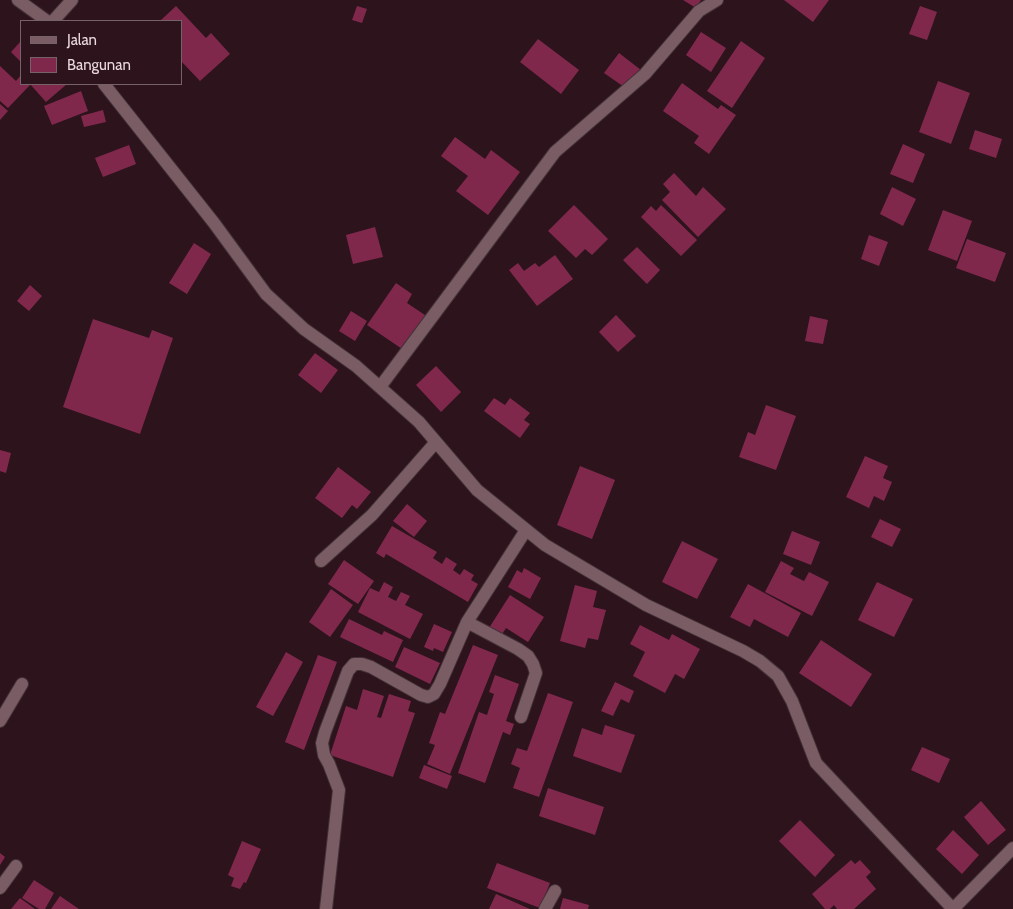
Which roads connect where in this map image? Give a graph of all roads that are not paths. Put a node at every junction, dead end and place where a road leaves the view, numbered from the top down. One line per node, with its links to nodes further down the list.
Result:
1 (18, 0): 4 (street)
2 (72, 0): 5 (street)
3 (716, 0): 7 (street)
4 (46, 20)
5 (54, 20)
6 (105, 85): 7 (street)
7 (380, 387): 8 (street)
8 (436, 442): 9 (street); 10 (street)
9 (526, 530): 11 (street); 21 (street)
10 (321, 561)
11 (467, 622): 13 (street); 19 (street)
12 (22, 684): 14 (street)
13 (521, 717)
14 (0, 721)
15 (1013, 848): 21 (street)
16 (16, 866): 17 (street)
17 (0, 888)
18 (555, 891): 20 (street)
19 (326, 909)
20 (545, 909)
21 (953, 909)

